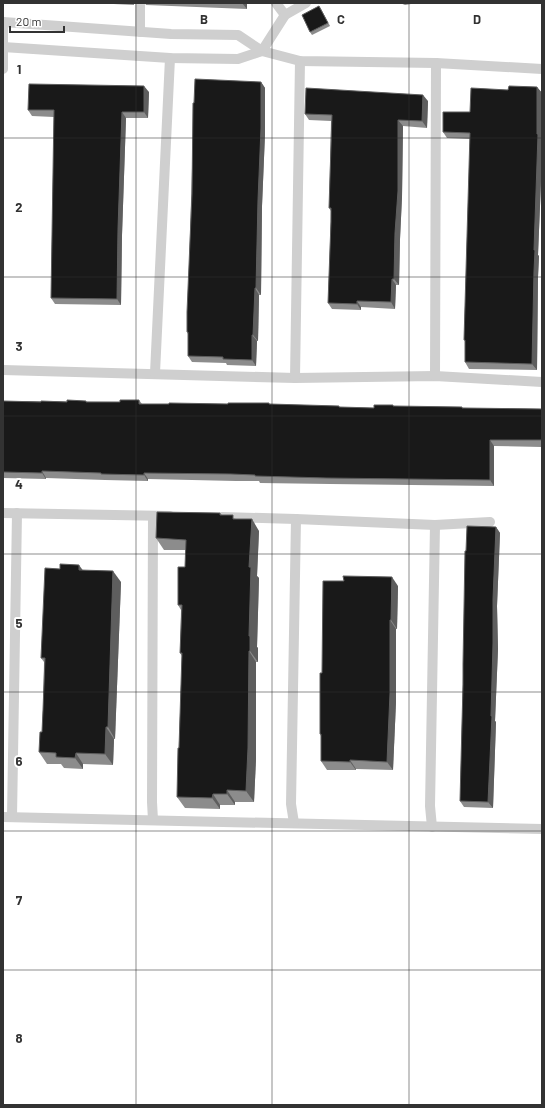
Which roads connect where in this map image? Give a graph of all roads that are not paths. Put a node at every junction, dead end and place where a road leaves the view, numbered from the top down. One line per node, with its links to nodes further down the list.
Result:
1 (140, 3): 6 (lane)
2 (276, 3): 4 (lane)
3 (306, 3): 4 (lane)
4 (285, 15): 8 (lane)
5 (3, 22): 6 (lane); 7 (lane)
6 (140, 32): 8 (lane)
7 (3, 47): 9 (lane); 12 (lane)
8 (262, 51): 9 (lane); 10 (lane)
9 (170, 58): 15 (lane)
10 (300, 61): 11 (lane); 17 (lane)
11 (436, 63): 13 (lane); 16 (lane)
12 (3, 69)
13 (542, 69)
14 (3, 370): 15 (lane)
15 (155, 373): 17 (lane)
16 (435, 376): 17 (lane); 18 (lane)
17 (295, 378)
18 (542, 382)
19 (3, 513): 20 (lane)
20 (17, 513): 21 (lane); 27 (lane)
21 (153, 516): 22 (lane); 28 (lane)
22 (177, 516)
23 (208, 517): 24 (lane)
24 (296, 519): 26 (lane); 29 (lane)
25 (490, 522): 26 (lane)
26 (435, 525): 30 (lane)
27 (7, 817): 28 (lane)
28 (153, 820): 29 (lane)
29 (294, 823): 30 (lane)
30 (432, 827): 31 (lane)
31 (542, 829)

